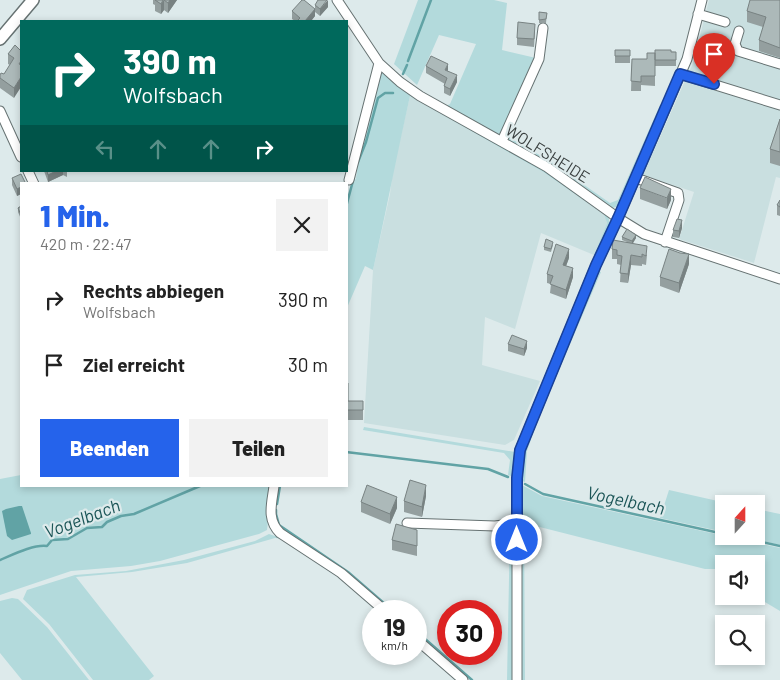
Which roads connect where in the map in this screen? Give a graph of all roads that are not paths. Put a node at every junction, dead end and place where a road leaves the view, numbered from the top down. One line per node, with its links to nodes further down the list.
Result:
1 (33, 0): 8 (main road)
2 (338, 0): 9 (street, WOLFSHEIDE)
3 (702, 0): 4 (street)
4 (698, 14): 5 (street); 11 (street)
5 (725, 22)
6 (543, 28): 14 (street)
7 (739, 31): 10 (street)
8 (0, 40)
9 (379, 63): 14 (street, WOLFSHEIDE); 17 (street)
10 (780, 64)
11 (680, 74): 12 (street); 16 (street)
12 (780, 105)
13 (0, 111): 15 (street)
14 (502, 141): 18 (street, WOLFSHEIDE)
15 (20, 155)
16 (636, 178): 18 (street); 19 (street)
17 (349, 180)
18 (618, 218): 19 (street, WOLFSHEIDE); 23 (street)
19 (665, 242): 20 (street, WOLFSHEIDE)
20 (780, 279)
21 (274, 487): 24 (street)
22 (407, 523): 23 (street)
23 (517, 523): 27 (street)
24 (373, 600)
25 (427, 649): 26 (street)
26 (463, 680)
27 (517, 680)

